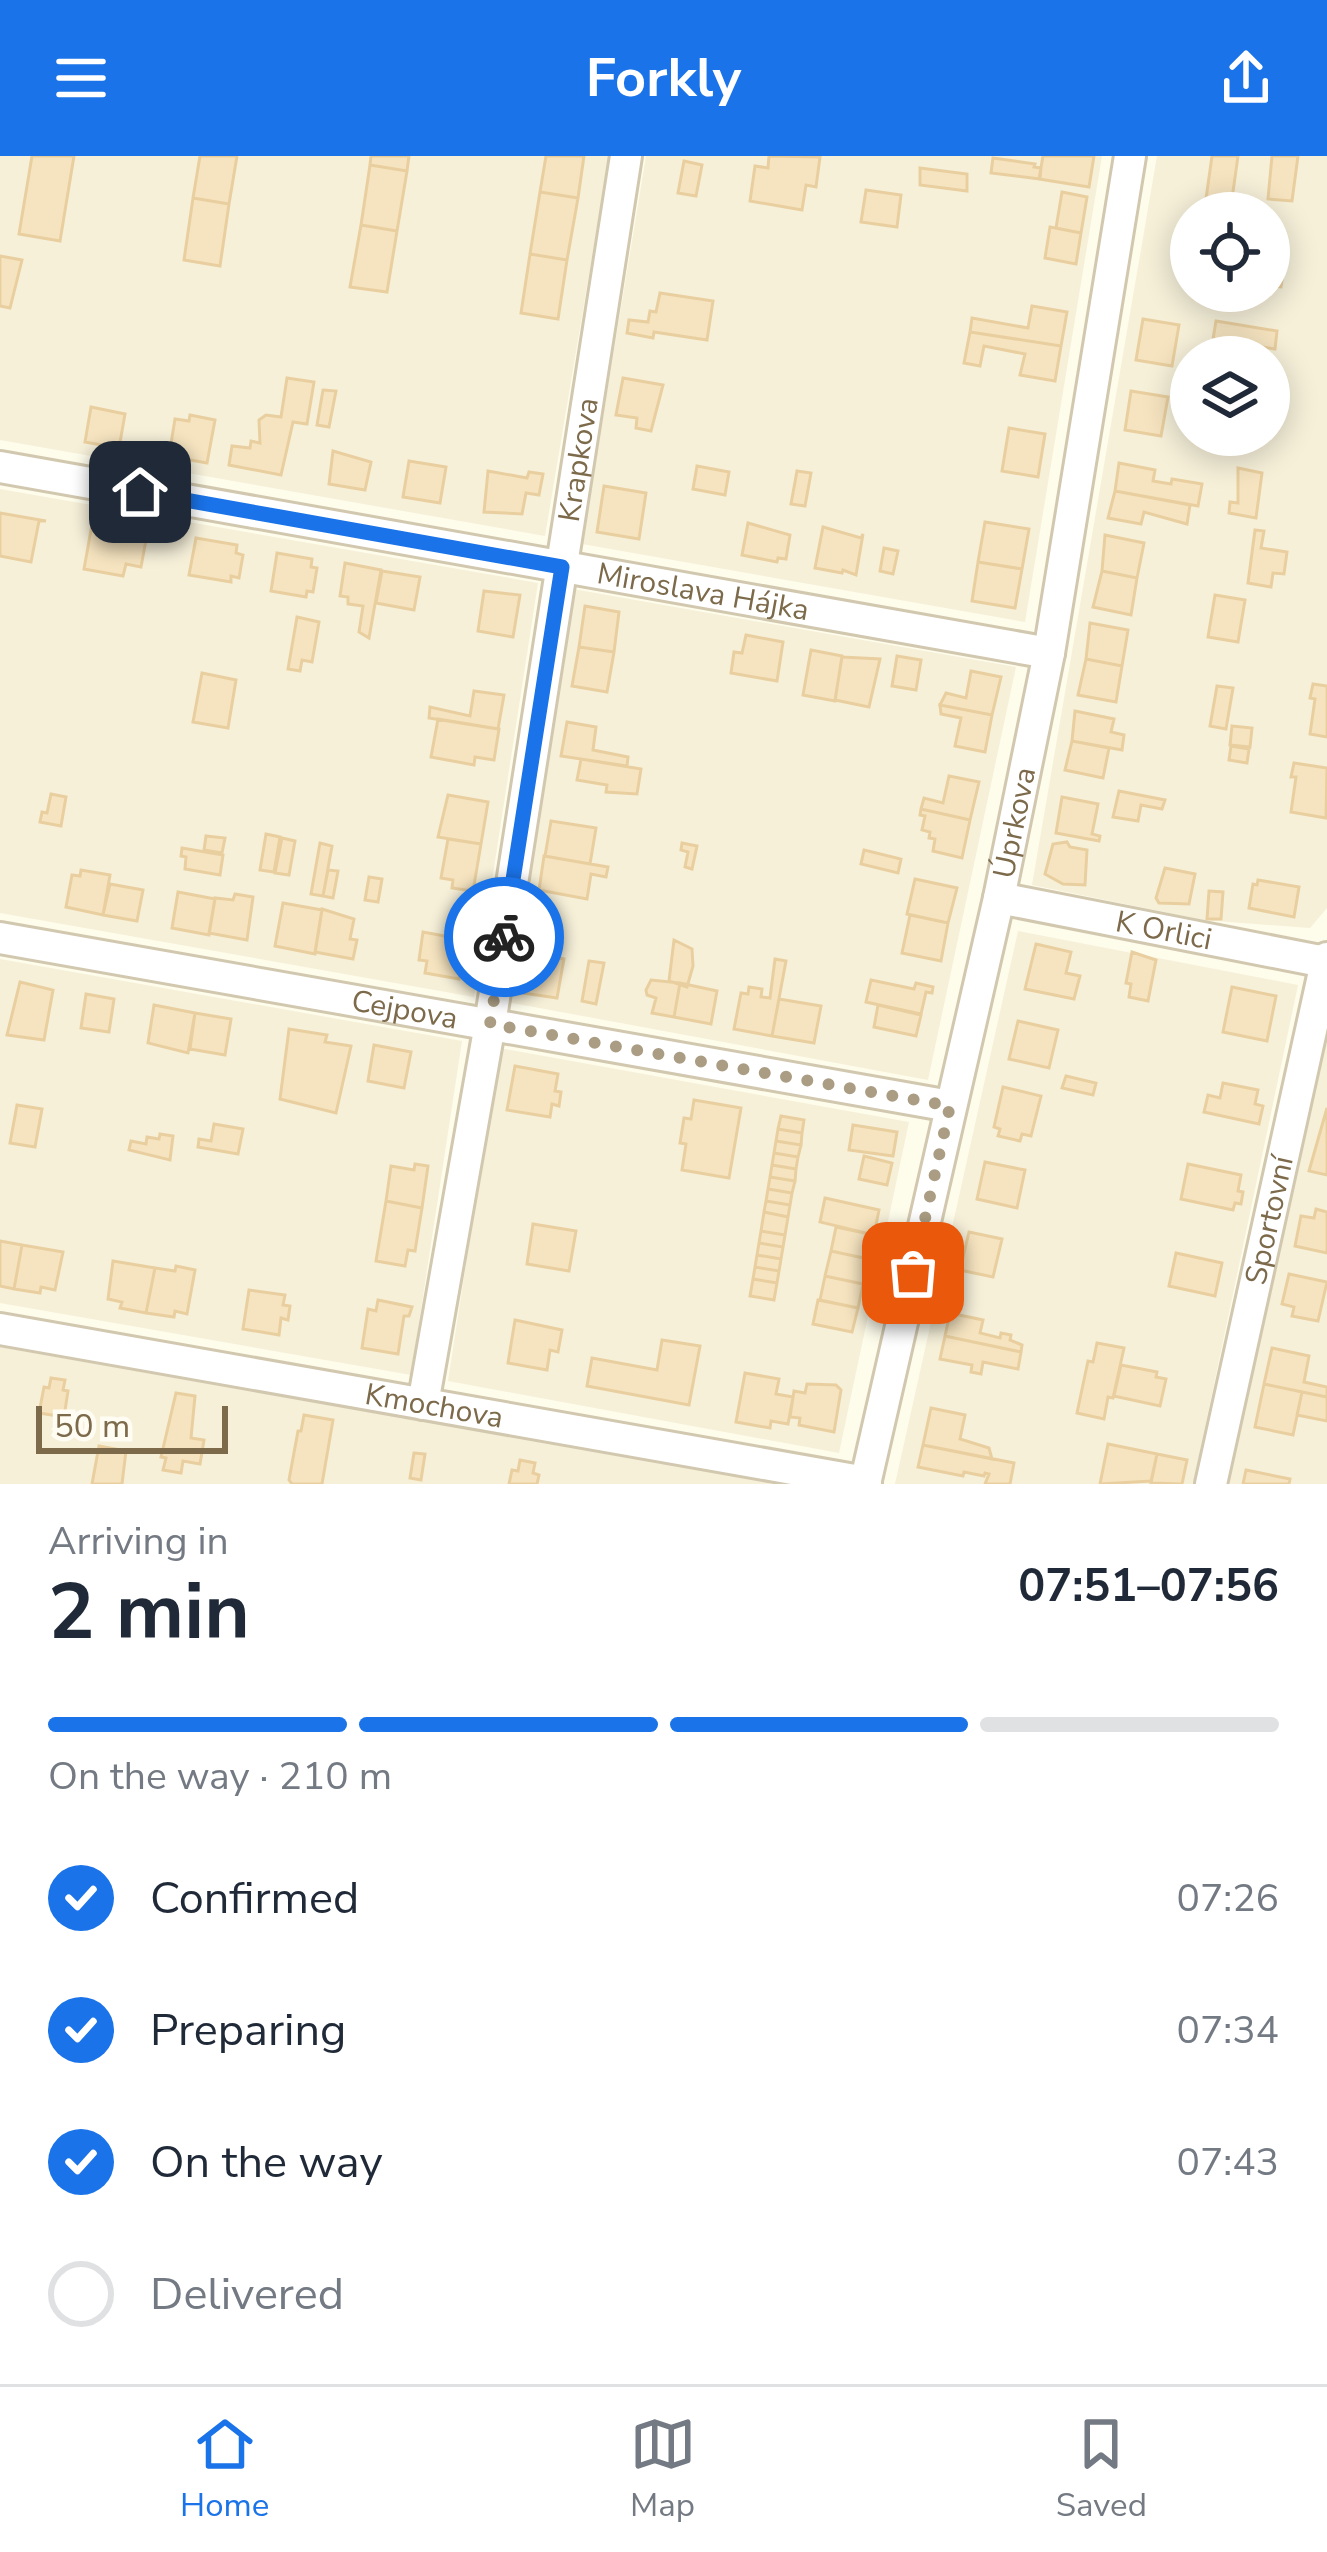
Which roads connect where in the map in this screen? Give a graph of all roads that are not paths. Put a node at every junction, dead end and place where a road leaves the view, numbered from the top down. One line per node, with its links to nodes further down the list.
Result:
1 (626, 156): 4 (street, Krapkova)
2 (1130, 156): 5 (street, Úprkova)
3 (0, 467): 4 (street, Miroslava Hájka)
4 (562, 567): 5 (street, Miroslava Hájka); 9 (street, Krapkova)
5 (1049, 653): 6 (street, Úprkova)
6 (1000, 898): 8 (street, K Orlici); 10 (street, Úprkova)
7 (0, 938): 9 (street, Cejpova)
8 (1326, 962): 14 (street, Sportovní)
9 (490, 1024): 10 (street, Cejpova); 12 (street, Krapkova)
10 (950, 1106): 13 (street, Úprkova)
11 (0, 1329): 12 (street, Kmochova)
12 (423, 1404): 13 (street, Kmochova)
13 (866, 1483)
14 (1211, 1484)

